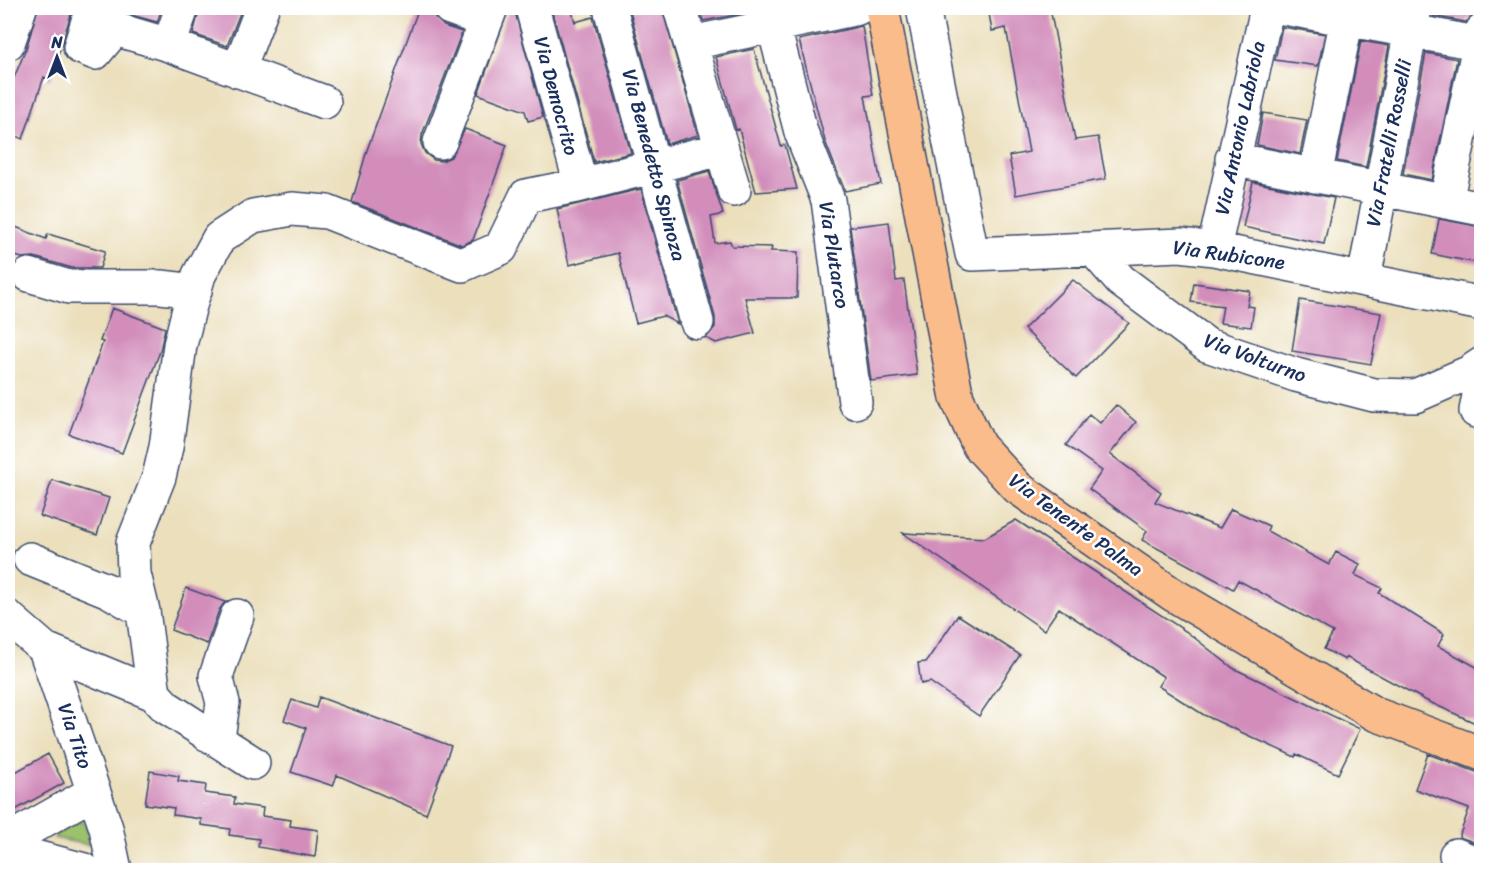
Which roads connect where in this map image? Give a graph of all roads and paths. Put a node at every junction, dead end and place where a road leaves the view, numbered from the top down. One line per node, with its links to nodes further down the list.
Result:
1 (20, 8): 19 (street)
2 (92, 8): 21 (street)
3 (182, 8): 21 (street)
4 (262, 8): 22 (street)
5 (450, 8): 15 (street)
6 (532, 8): 29 (street, Via Democrito)
7 (610, 8): 27 (street, Via Benedetto Spinoza)
8 (680, 8): 20 (street)
9 (858, 8): 16 (street)
10 (882, 8): 50 (main road, Via Tenente Palma)
11 (923, 8): 35 (street, Via Rubicone)
12 (1267, 8): 26 (street, Via Antonio Labriola)
13 (1284, 8): 14 (street)
14 (1348, 13): 17 (street); 28 (street)
15 (489, 14): 24 (street)
16 (771, 17): 20 (street); 42 (street, Via Plutarco)
17 (1413, 19): 18 (street); 30 (street, Via Fratelli Rosselli)
18 (1481, 40): 32 (street)
19 (8, 43)
20 (691, 44): 25 (street)
21 (169, 45): 22 (street)
22 (238, 71): 23 (street)
23 (324, 102)
24 (440, 142)
25 (721, 149): 27 (street); 31 (street)
26 (1232, 159): 28 (street); 34 (street, Via Antonio Labriola)
27 (655, 166): 29 (street); 40 (street, Via Benedetto Spinoza)
28 (1316, 176): 30 (street)
29 (581, 185): 38 (street)
30 (1380, 189): 32 (street); 37 (street, Via Fratelli Rosselli)
31 (734, 190)
32 (1446, 202): 33 (street)
33 (1482, 209)
34 (1214, 249): 35 (street, Via Rubicone); 37 (street, Via Rubicone)
35 (1094, 250): 41 (street, Via Volturno)
36 (29, 275): 38 (street)
37 (1364, 279): 39 (street, Via Rubicone)
38 (195, 291): 44 (street)
39 (1482, 304)
40 (697, 322)
41 (1482, 364)
42 (855, 402)
43 (30, 560): 44 (street)
44 (143, 612): 48 (street)
45 (237, 616): 49 (street)
46 (8, 617): 47 (street)
47 (45, 649): 48 (street); 52 (street, Via Tito)
48 (154, 694): 49 (street)
49 (207, 734): 51 (street)
50 (1482, 754)
51 (253, 763)
52 (94, 792): 53 (street); 55 (street, Via Tito)
53 (9, 850): 54 (street)
54 (82, 870)
55 (115, 870)

